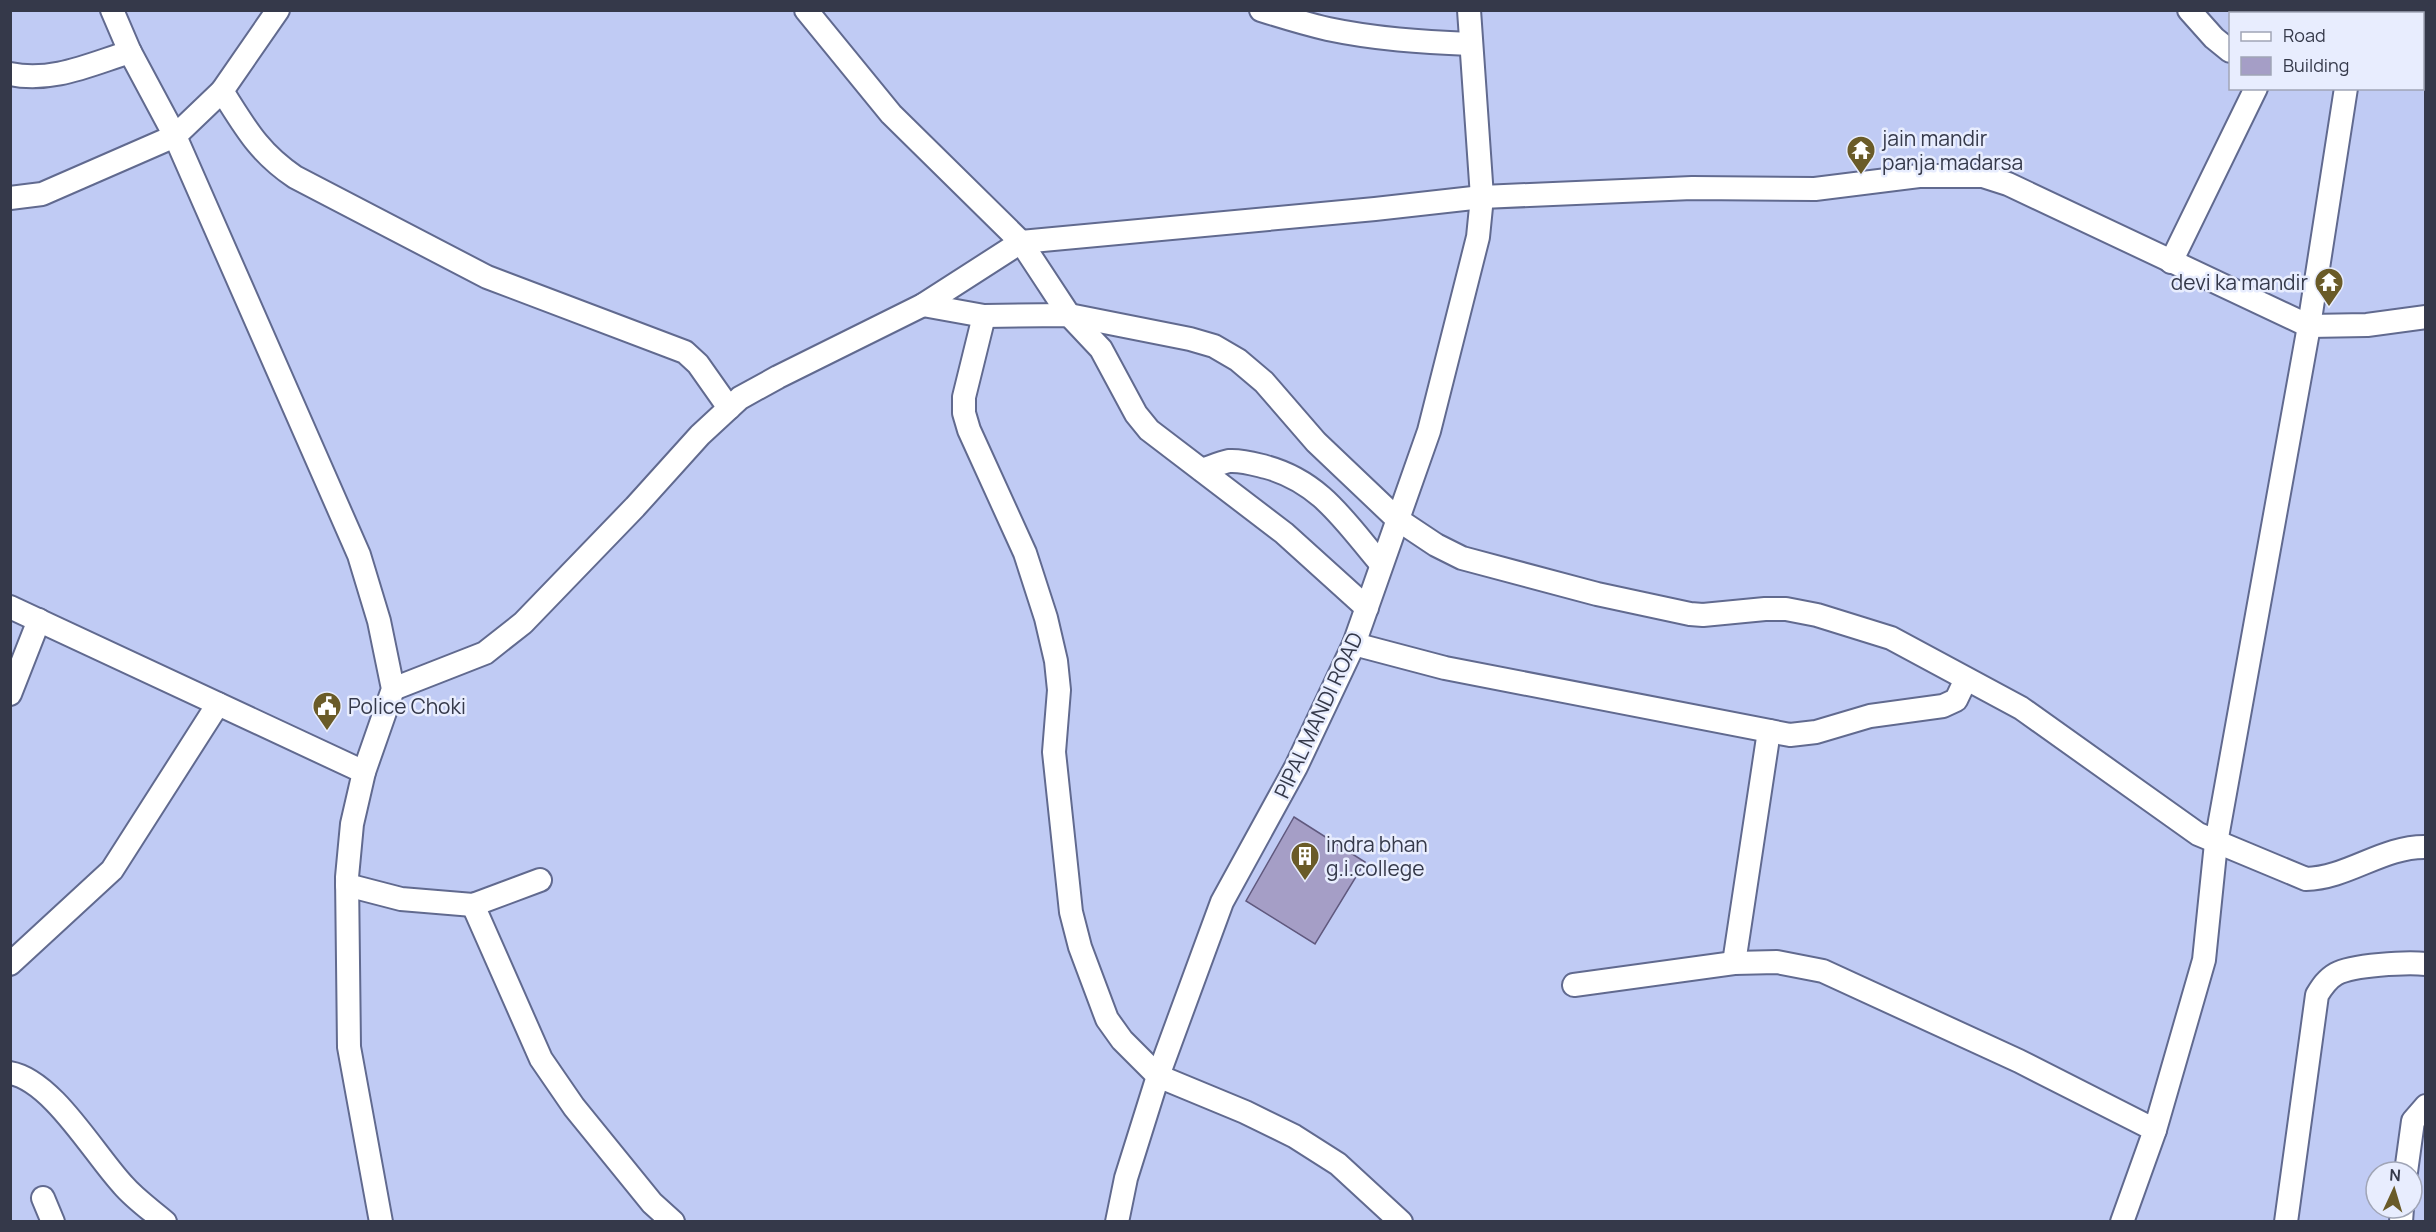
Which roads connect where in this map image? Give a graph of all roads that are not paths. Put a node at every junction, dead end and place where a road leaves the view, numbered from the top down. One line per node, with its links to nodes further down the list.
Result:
1 (112, 10): 9 (street)
2 (278, 10): 13 (street)
3 (806, 10): 17 (street)
4 (1261, 10): 7 (street)
5 (1469, 10): 7 (street, PIPAL MANDI ROAD)
6 (2189, 10): 8 (street)
7 (1470, 44): 15 (street, PIPAL MANDI ROAD)
8 (2229, 50)
9 (130, 52): 10 (street); 14 (street)
10 (10, 74)
11 (2255, 90): 18 (street)
12 (2346, 90): 23 (street)
13 (222, 91): 14 (street); 24 (street)
14 (175, 136): 16 (street); 33 (street)
15 (1482, 196): 17 (street); 18 (street); 26 (street, PIPAL MANDI ROAD)
16 (10, 198)
17 (1022, 242): 19 (street); 20 (street)
18 (2171, 262): 23 (street)
19 (923, 305): 21 (street); 24 (street)
20 (1069, 315): 21 (street); 25 (street); 26 (street)
21 (984, 316): 48 (street)
22 (2426, 317): 23 (street)
23 (2309, 326): 38 (street)
24 (729, 408): 33 (street)
25 (1203, 470): 27 (street); 29 (street)
26 (1397, 519): 27 (street, PIPAL MANDI ROAD); 32 (street)
27 (1381, 564): 29 (street, PIPAL MANDI ROAD)
28 (10, 607): 30 (street)
29 (1367, 608): 31 (street, PIPAL MANDI ROAD)
30 (39, 620): 34 (street); 35 (street)
31 (1354, 644): 36 (street); 48 (street, PIPAL MANDI ROAD)
32 (1966, 679): 36 (street); 38 (street)
33 (393, 689): 37 (street)
34 (10, 694)
35 (218, 704): 37 (street); 44 (street)
36 (1769, 731): 43 (street)
37 (364, 772): 41 (street)
38 (2216, 843): 39 (street); 50 (street)
39 (2426, 847)
40 (540, 880): 42 (street)
41 (347, 885): 42 (street); 55 (street)
42 (473, 904): 56 (street)
43 (1734, 963): 46 (street); 50 (street)
44 (10, 964)
45 (2426, 964): 60 (street)
46 (1574, 986)
47 (10, 1073): 54 (street)
48 (1158, 1076): 57 (street, PIPAL MANDI ROAD); 58 (street)
49 (2426, 1106): 51 (street)
50 (2155, 1130): 59 (street)
51 (2408, 1160)
52 (43, 1198): 53 (street)
53 (52, 1221)
54 (165, 1221)
55 (381, 1221)
56 (673, 1221)
57 (1117, 1221)
58 (1401, 1221)
59 (2122, 1221)
60 (2286, 1221)

